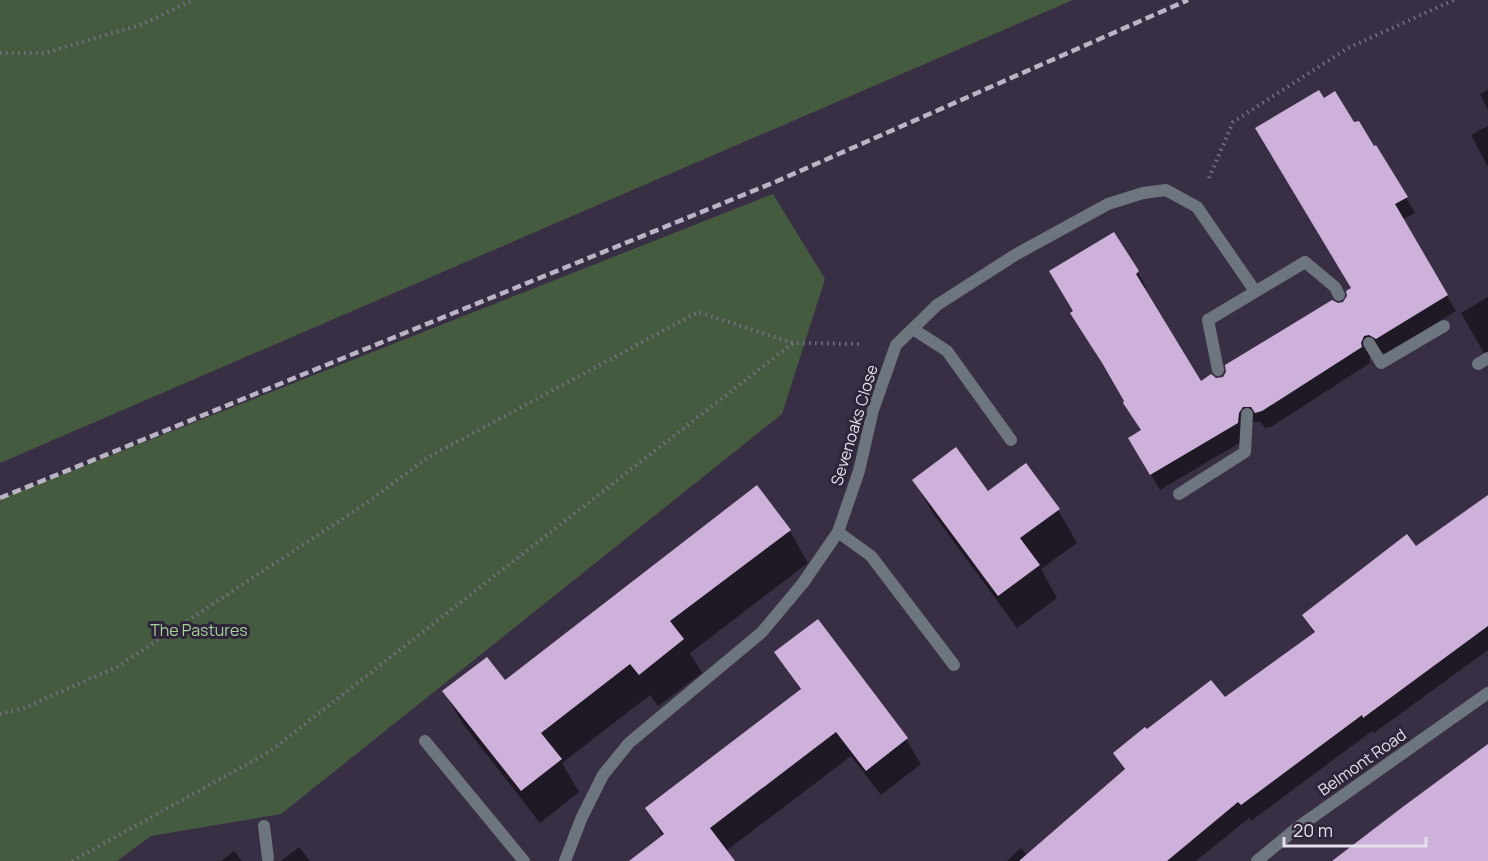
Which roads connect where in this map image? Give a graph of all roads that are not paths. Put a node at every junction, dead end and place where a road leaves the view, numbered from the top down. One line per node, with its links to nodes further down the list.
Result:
1 (1255, 291): 2 (street); 4 (street, Sevenoaks Close); 6 (street)
2 (1339, 296)
3 (1444, 326): 5 (street)
4 (913, 329): 8 (street); 10 (street, Sevenoaks Close)
5 (1369, 343)
6 (1218, 370)
7 (1247, 414): 9 (street)
8 (1011, 440)
9 (1179, 494)
10 (838, 532): 11 (street); 17 (street, Sevenoaks Close)
11 (954, 665)
12 (1488, 693): 18 (street, Belmont Road)
13 (425, 741): 16 (street)
14 (264, 826): 15 (street)
15 (268, 858)
16 (524, 861)
17 (565, 861)
18 (1257, 861)

